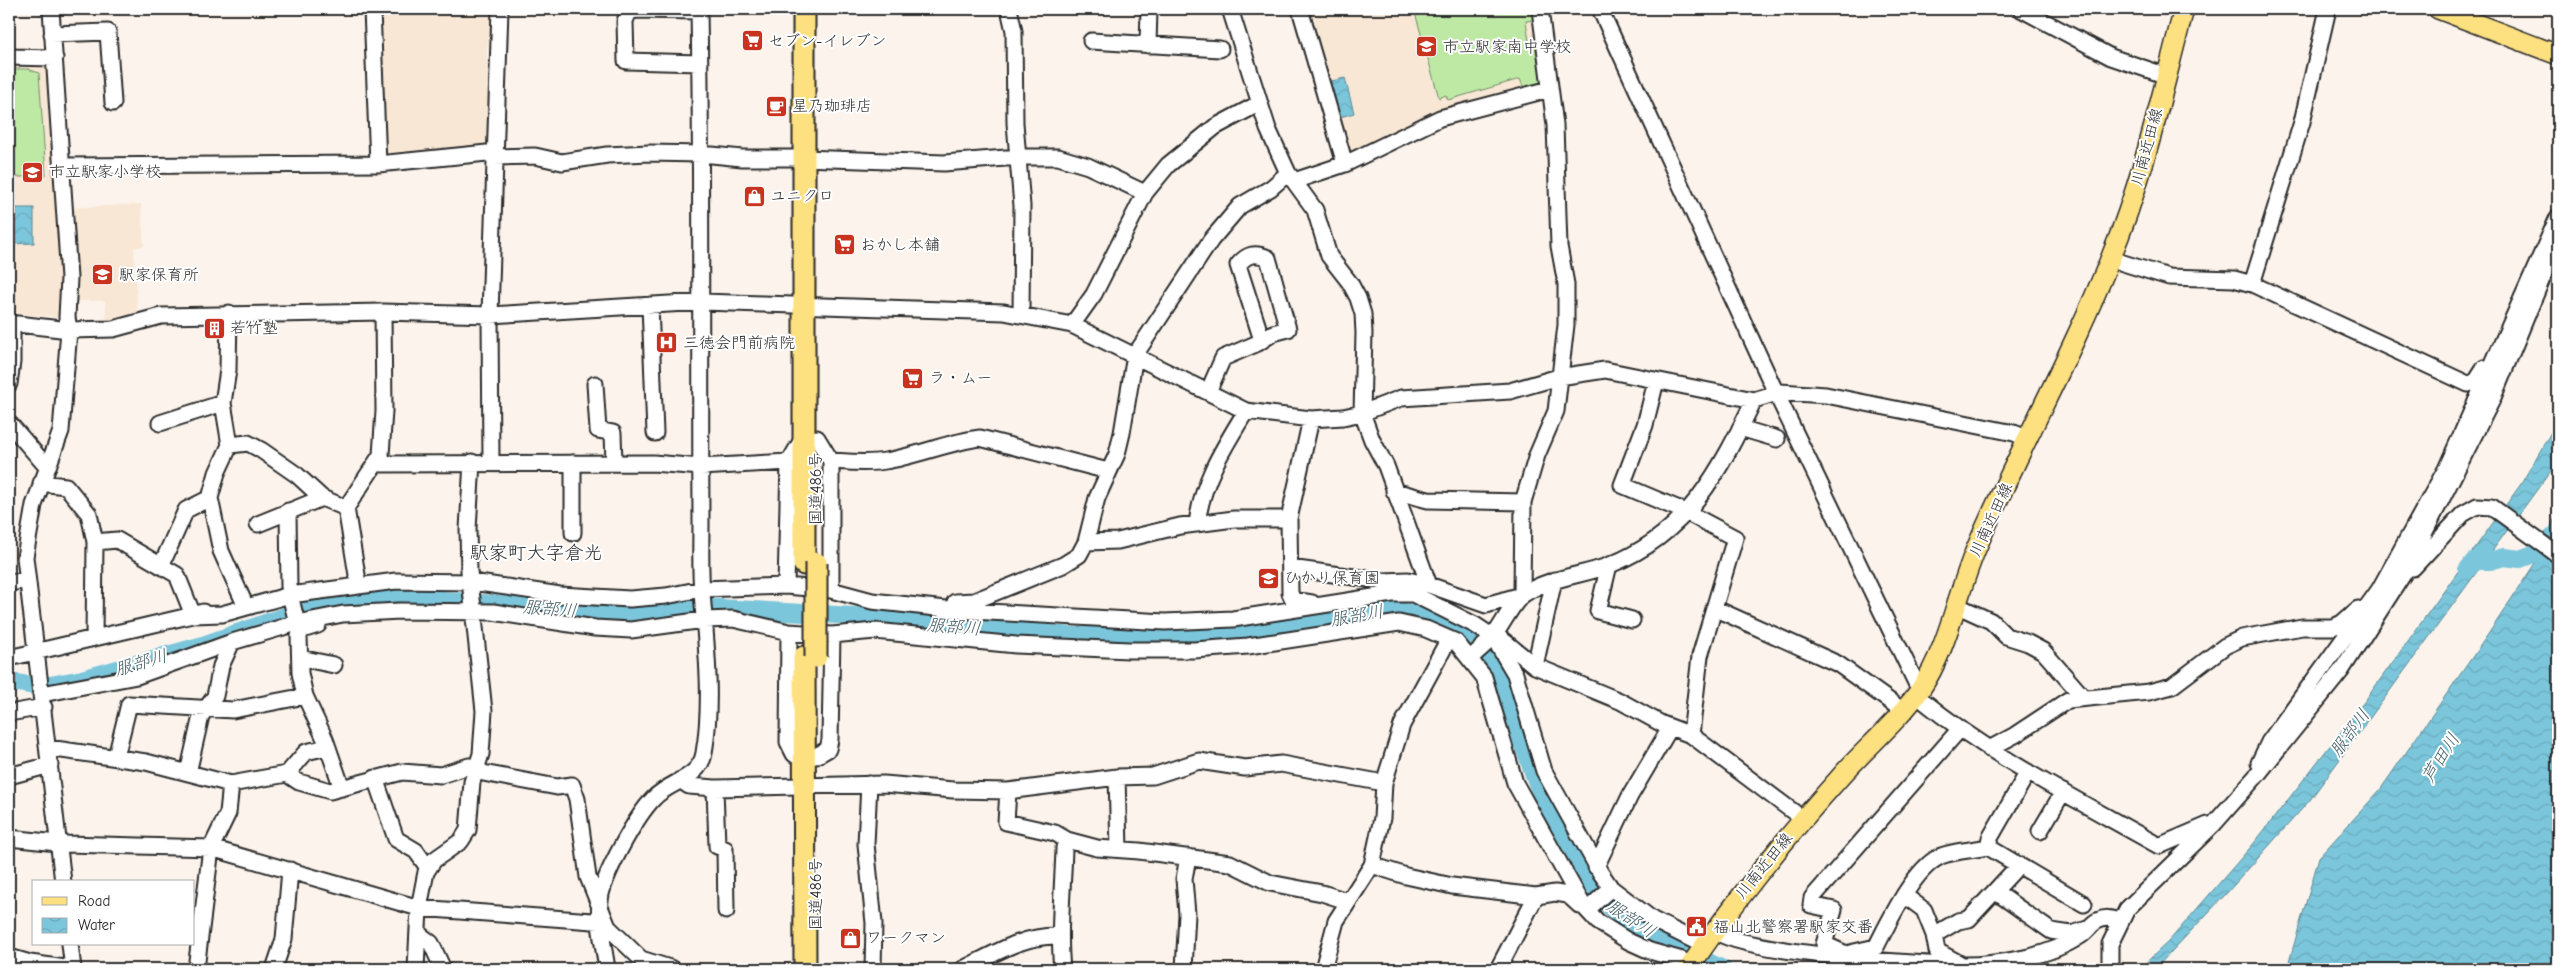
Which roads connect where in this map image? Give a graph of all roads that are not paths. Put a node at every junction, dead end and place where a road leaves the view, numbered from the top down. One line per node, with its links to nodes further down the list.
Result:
1 (51, 9): 17 (street)
2 (372, 9): 33 (street)
3 (500, 9): 30 (street)
4 (804, 9): 32 (highway, 国道486号)
5 (818, 9): 32 (highway, 国道486号)
6 (1009, 9): 31 (street)
7 (1149, 9): 19 (street)
8 (1230, 9): 28 (street)
9 (1300, 9): 34 (street)
10 (1540, 9): 26 (street)
11 (1600, 9): 60 (street)
12 (2021, 9): 25 (street)
13 (2184, 9): 25 (main road, 川南近田線)
14 (2328, 9): 41 (street)
15 (2438, 9): 21 (main road)
16 (699, 10): 24 (street); 24 (street)
17 (52, 34): 23 (street); 27 (street)
18 (1091, 42): 19 (street)
19 (1148, 45): 20 (street)
20 (1220, 49)
21 (2558, 55)
22 (9, 57): 23 (street)
23 (55, 58): 35 (street)
24 (700, 63): 29 (street)
25 (2166, 76): 40 (main road, 川南近田線)
26 (1550, 89): 34 (street); 55 (street)
27 (113, 103)
28 (1258, 104): 36 (street); 37 (street)
29 (702, 154): 30 (street); 32 (street); 42 (street)
30 (494, 156): 33 (street); 48 (street)
31 (1018, 157): 32 (street); 37 (street); 47 (street)
32 (810, 158): 44 (highway, 国道486号)
33 (378, 164): 35 (street)
34 (1344, 164): 36 (street)
35 (62, 166): 51 (street)
36 (1291, 177): 54 (street); 64 (street)
37 (1145, 194): 50 (street)
38 (2558, 217): 53 (street)
39 (2558, 240): 102 (street)
40 (2110, 259): 41 (street); 72 (main road, 川南近田線)
41 (2252, 284): 53 (street)
42 (702, 302): 43 (street); 44 (street); 82 (street)
43 (650, 305): 48 (street); 69 (street)
44 (809, 305): 47 (street); 70 (highway, 国道486号)
45 (383, 312): 46 (street); 48 (street); 80 (street)
46 (229, 313): 51 (street); 62 (street)
47 (1020, 314): 50 (street)
48 (490, 315): 76 (street)
49 (10, 323): 51 (street); 57 (street)
50 (1072, 325): 54 (street)
51 (69, 330): 81 (street)
52 (1262, 340): 52 (street); 59 (street)
53 (2503, 343): 113 (street)
54 (1135, 355): 59 (street); 83 (street)
55 (1558, 377): 56 (street); 64 (street); 88 (street)
56 (1656, 381): 61 (street); 91 (street)
57 (9, 384)
58 (595, 384): 79 (street)
59 (1208, 392): 63 (street)
60 (1776, 393): 61 (street); 72 (street); 140 (street)
61 (1754, 400): 68 (street)
62 (223, 403): 67 (street); 73 (street)
63 (1246, 411): 65 (street); 94 (street)
64 (1362, 413): 65 (street); 85 (street)
65 (1311, 418): 92 (street)
66 (9, 422): 81 (street)
67 (160, 423)
68 (1740, 428): 71 (street); 91 (street)
69 (654, 433)
70 (810, 438): 74 (street); 77 (street); 154 (highway, 国道486号)
71 (1778, 439)
72 (2029, 439): 118 (main road, 川南近田線)
73 (230, 445): 86 (street); 87 (street)
74 (831, 461): 83 (street); 112 (street)
75 (472, 462): 76 (street); 80 (street); 107 (street)
76 (491, 462): 78 (street)
77 (789, 462): 82 (street); 110 (street)
78 (573, 463): 79 (street); 95 (street)
79 (614, 463): 82 (street)
80 (375, 464): 89 (street)
81 (47, 467): 84 (street)
82 (701, 467): 111 (street)
83 (1108, 470): 97 (street)
84 (42, 483): 96 (street); 104 (street)
85 (1394, 491): 88 (street); 109 (street)
86 (210, 498): 100 (street); 116 (street)
87 (322, 498): 89 (street); 90 (street)
88 (1523, 502): 115 (street)
89 (346, 508): 103 (street)
90 (288, 511): 93 (street); 114 (street)
91 (1686, 512): 99 (street); 120 (street)
92 (1289, 519): 94 (street); 101 (street)
93 (258, 524)
94 (1197, 524): 97 (street)
95 (573, 533)
96 (95, 542): 100 (street); 130 (street)
97 (1086, 542): 119 (street)
98 (2558, 555): 102 (street)
99 (1609, 565): 105 (street); 125 (street)
100 (161, 566): 122 (street)
101 (1290, 568): 109 (street); 117 (street)
102 (2404, 574): 160 (street)
103 (357, 575): 106 (street); 114 (street)
104 (26, 580): 108 (street); 134 (street)
105 (1554, 580): 115 (street); 139 (street)
106 (396, 581): 107 (street); 114 (street)
107 (472, 582): 111 (street); 121 (street)
108 (9, 583)
109 (1429, 585): 115 (street)
110 (786, 586): 111 (street); 112 (street)
111 (702, 589): 124 (street)
112 (831, 590): 119 (street)
113 (2379, 590): 142 (street); 160 (street)
114 (290, 593): 116 (street); 122 (street); 126 (street)
115 (1522, 595): 131 (street)
116 (243, 600): 122 (street)
117 (1323, 604): 119 (street); 131 (street)
118 (1956, 605): 140 (main road, 川南近田線); 142 (street)
119 (916, 606)
120 (1714, 608): 145 (street); 149 (street)
121 (475, 610): 123 (street); 124 (street); 156 (street)
122 (193, 615): 130 (street)
123 (326, 618): 126 (street); 136 (street)
124 (704, 620): 128 (street); 164 (street)
125 (1632, 620)
126 (297, 623): 132 (street)
127 (1426, 629): 129 (street); 133 (street); 137 (street)
128 (789, 632): 129 (street); 154 (street)
129 (832, 635): 154 (street)
130 (94, 638): 134 (street)
131 (1491, 638): 137 (street); 139 (street); 185 (street)
132 (232, 642): 143 (street); 144 (street)
133 (1446, 646): 137 (street); 165 (street)
134 (36, 653): 135 (street); 143 (street)
135 (9, 658)
136 (300, 658): 138 (street); 141 (street)
137 (1471, 658): 196 (street)
138 (334, 665)
139 (1535, 666): 147 (street)
140 (1920, 691): 145 (main road, 川南近田線); 148 (street)
141 (305, 696): 144 (street); 150 (street)
142 (2084, 698): 152 (street)
143 (43, 701): 146 (street); 151 (street)
144 (208, 708): 153 (street); 158 (street)
145 (1902, 710): 173 (main road, 川南近田線)
146 (9, 713)
147 (1670, 728): 149 (street); 185 (street)
148 (1959, 730): 152 (street); 207 (street)
149 (1691, 736): 173 (street)
150 (328, 747): 159 (street); 169 (street)
151 (48, 748): 153 (street); 155 (street)
152 (1989, 749): 157 (street)
153 (116, 757): 158 (street)
154 (810, 758): 168 (highway, 国道486号)
155 (50, 765): 161 (street); 178 (street)
156 (476, 767): 163 (street); 186 (street); 197 (street)
157 (2028, 772): 172 (street); 179 (street)
158 (188, 773): 166 (street)
159 (287, 774): 166 (street); 169 (street)
160 (2258, 774): 174 (street)
161 (9, 776)
162 (1117, 777): 165 (street); 171 (street); 181 (street)
163 (375, 778): 169 (street); 186 (street)
164 (680, 780): 170 (street); 197 (street)
165 (1384, 783): 183 (street)
166 (230, 784): 180 (street)
167 (869, 784): 168 (street); 171 (street); 219 (street)
168 (810, 785): 170 (street); 217 (highway, 国道486号); 218 (highway, 国道486号)
169 (342, 788)
170 (715, 788): 198 (street)
171 (1008, 791): 177 (street)
172 (2063, 792): 174 (street); 175 (street)
173 (1803, 819): 205 (main road, 川南近田線)
174 (2213, 825): 199 (street)
175 (2040, 831)
176 (9, 838): 178 (street)
177 (1067, 840): 181 (street); 203 (street)
178 (58, 842): 180 (street); 188 (street)
179 (1988, 847): 184 (street); 191 (street)
180 (211, 848): 187 (street); 213 (street)
181 (1119, 849): 182 (street)
182 (1188, 857): 193 (street); 222 (street)
183 (1372, 865): 192 (street); 193 (street)
184 (2019, 866): 190 (street); 194 (street)
185 (1596, 867): 189 (street)
186 (428, 868): 195 (street)
187 (290, 870): 195 (street); 214 (street)
188 (63, 880)
189 (1609, 889): 196 (street); 205 (street)
190 (1996, 892): 200 (street); 202 (street)
191 (1904, 895): 202 (street); 207 (street)
192 (1536, 896): 196 (street); 224 (street)
193 (1347, 901): 223 (street)
194 (2084, 904)
195 (419, 908): 197 (street); 201 (street)
196 (1587, 908): 205 (street)
197 (601, 910): 215 (street); 216 (street)
198 (726, 911)
199 (2119, 921): 200 (street); 210 (street)
200 (2086, 931): 209 (street)
201 (419, 934): 208 (street); 211 (street)
202 (1934, 935): 209 (street)
203 (1058, 936): 220 (street); 221 (street)
204 (70, 946): 212 (street)
205 (1698, 956): 207 (street)
206 (9, 957): 212 (street)
207 (1847, 960): 209 (street)
208 (416, 965): 211 (street)
209 (1964, 965)
210 (2109, 966)
211 (442, 967)
212 (72, 969)
213 (196, 969)
214 (274, 969)
215 (607, 969)
216 (673, 969)
217 (804, 969)
218 (816, 969)
219 (872, 969)
220 (963, 969)
221 (1062, 969)
222 (1184, 969)
223 (1323, 969)
224 (1498, 969)

